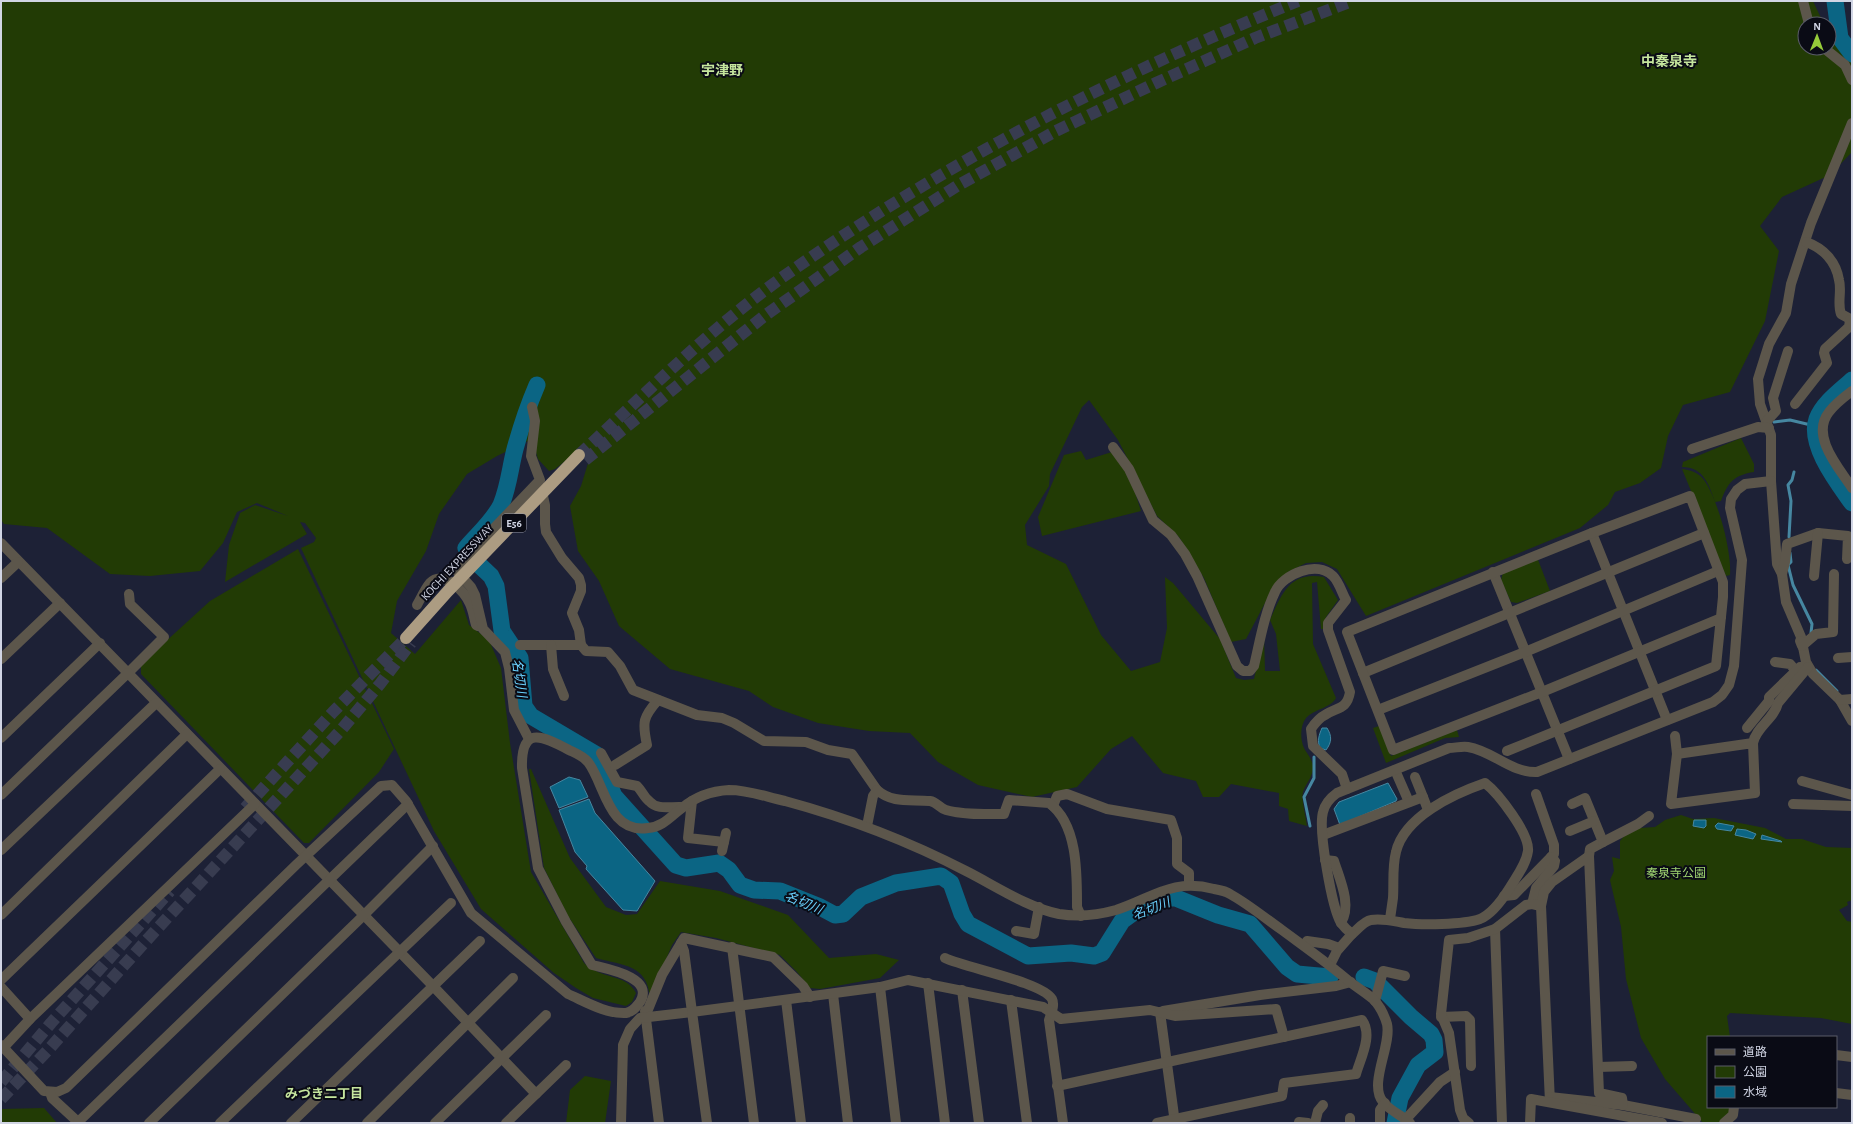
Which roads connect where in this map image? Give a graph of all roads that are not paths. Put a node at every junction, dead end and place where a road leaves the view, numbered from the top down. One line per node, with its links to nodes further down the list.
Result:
1 (1803, 1): 2 (street)
2 (1807, 16)
3 (1834, 56): 4 (street)
4 (1852, 80)
5 (1852, 123): 6 (street)
6 (1806, 242): 7 (street); 13 (street)
7 (1851, 320): 10 (street)
8 (1788, 351): 13 (street)
9 (1852, 391): 19 (street)
10 (1795, 404)
11 (532, 407): 17 (street)
12 (1758, 414): 13 (street)
13 (1766, 426): 15 (street); 18 (street)
14 (1113, 447): 84 (street)
15 (1692, 449)
16 (582, 457): 41 (highway, KOCHI EXPRESSWAY / E56)
17 (540, 480): 40 (street); 45 (street)
18 (1771, 481): 29 (street); 65 (street)
19 (1852, 488)
20 (1592, 533): 21 (street); 27 (street); 28 (street)
21 (1704, 533): 26 (street); 28 (street)
22 (1818, 533): 24 (street); 29 (street); 31 (street)
23 (1, 543): 25 (street)
24 (1847, 559)
25 (18, 562): 32 (street); 34 (street)
26 (1718, 571): 36 (street); 38 (street)
27 (1493, 572): 37 (street); 55 (street)
28 (1608, 573): 36 (street); 37 (street)
29 (1782, 574): 46 (street)
30 (1834, 574): 46 (street)
31 (1814, 576)
32 (1, 578)
33 (129, 594): 56 (street)
34 (60, 603): 42 (street); 51 (street)
35 (417, 605): 40 (street)
36 (1623, 611): 47 (street); 48 (street)
37 (1510, 613): 48 (street); 55 (street)
38 (1721, 618): 47 (street); 57 (street)
39 (1789, 620): 46 (street)
40 (483, 629): 72 (street)
41 (409, 640)
42 (100, 643): 56 (street); 71 (street)
43 (520, 645): 44 (street)
44 (551, 645): 45 (street); 59 (street)
45 (581, 645): 61 (street)
46 (1799, 645): 53 (street)
47 (1639, 651): 57 (street); 58 (street)
48 (1525, 652): 58 (street); 64 (street)
49 (1852, 657): 50 (street)
50 (1838, 658)
51 (1, 659)
52 (1775, 662): 54 (street)
53 (1808, 667): 54 (street); 62 (street); 73 (street)
54 (1796, 671): 67 (street)
55 (1363, 672): 64 (street)
56 (128, 673): 63 (street); 87 (street)
57 (1655, 691): 65 (street); 68 (street)
58 (1542, 692): 64 (street); 68 (street)
59 (564, 696)
60 (1852, 699): 62 (street)
61 (658, 700): 78 (street); 85 (street)
62 (1840, 700): 66 (street)
63 (156, 703): 69 (street); 109 (street)
64 (1378, 710)
65 (1667, 720): 77 (street)
66 (1852, 721)
67 (1747, 728)
68 (1557, 730): 74 (street); 77 (street)
69 (187, 734): 79 (street); 119 (street)
70 (1675, 736): 76 (street)
71 (1, 738)
72 (529, 739): 99 (street); 149 (street)
73 (1753, 743): 76 (street); 76 (street)
74 (1507, 751)
75 (601, 753): 99 (street)
76 (1677, 754)
77 (1570, 759): 80 (street)
78 (615, 764)
79 (220, 769): 93 (street); 136 (street)
80 (1395, 770): 84 (street); 92 (street)
81 (1414, 777): 89 (street)
82 (1802, 781): 88 (street)
83 (1852, 786): 88 (street)
84 (1347, 789): 105 (street)
85 (877, 790): 97 (street); 103 (street)
86 (1536, 794): 112 (street)
87 (1, 795)
88 (1852, 795): 90 (street)
89 (1423, 797): 92 (street); 100 (street)
90 (1852, 798)
91 (692, 801): 99 (street); 103 (street); 106 (street)
92 (1409, 802): 105 (street)
93 (255, 804): 110 (street); 156 (street)
94 (408, 804): 108 (street); 110 (street); 113 (street)
95 (1572, 804): 102 (street)
96 (1793, 804): 98 (street)
97 (1053, 806): 114 (street); 121 (street)
98 (1852, 806)
99 (682, 807)
100 (1428, 810): 115 (street); 122 (street)
101 (1649, 816): 107 (street)
102 (1594, 821): 104 (street); 107 (street)
103 (867, 826): 118 (street)
104 (1570, 831)
105 (1322, 836): 125 (street)
106 (724, 842)
107 (1603, 842): 111 (street)
108 (432, 846): 120 (street); 149 (street)
109 (1, 850)
110 (306, 856): 113 (street); 170 (street)
111 (1589, 856): 117 (street); 167 (street)
112 (1551, 857): 115 (street); 117 (street)
113 (329, 880): 120 (street); 182 (street)
114 (1189, 885): 121 (street); 133 (street)
115 (1504, 896): 122 (street)
116 (451, 903): 131 (street)
117 (1536, 905): 123 (street); 174 (street)
118 (1039, 907): 121 (street); 124 (street)
119 (1, 915)
120 (364, 915): 131 (street); 183 (street)
121 (1081, 916)
122 (1390, 919): 125 (street)
123 (1495, 930): 155 (street); 204 (street)
124 (1016, 931)
125 (1352, 934): 130 (street)
126 (480, 941): 139 (street)
127 (1307, 941): 130 (street)
128 (681, 942): 129 (street); 150 (street); 154 (street)
129 (732, 947): 144 (street); 148 (street)
130 (1339, 948): 133 (street)
131 (399, 951): 139 (street); 184 (street)
132 (945, 958): 152 (street)
133 (1330, 964): 137 (street)
134 (1405, 976): 147 (street)
135 (513, 978): 157 (street)
136 (1, 980)
137 (1351, 982): 147 (street); 151 (street)
138 (928, 983): 141 (street); 142 (street); 196 (street)
139 (433, 986): 157 (street); 185 (street)
140 (1, 987): 156 (street)
141 (880, 987): 143 (street); 195 (street)
142 (962, 990): 146 (street); 197 (street)
143 (833, 994): 144 (street); 194 (street)
144 (810, 997): 145 (street)
145 (786, 1000): 148 (street); 193 (street)
146 (1011, 1000): 152 (street); 198 (street)
147 (1374, 1001): 177 (street)
148 (739, 1006): 150 (street); 192 (street)
149 (636, 1007): 154 (street)
150 (692, 1012): 154 (street); 191 (street)
151 (1160, 1012): 152 (street); 158 (street); 163 (street)
152 (1052, 1013): 169 (street)
153 (546, 1015): 162 (street)
154 (646, 1017): 189 (street); 190 (street)
155 (1441, 1017): 165 (street); 168 (street)
156 (30, 1019): 159 (street)
157 (468, 1022): 162 (street); 186 (street)
158 (1284, 1036): 163 (street); 180 (street)
159 (2, 1046): 170 (street)
160 (1837, 1055): 161 (street)
161 (1852, 1057)
162 (501, 1058): 172 (street); 187 (street)
163 (1167, 1062): 169 (street); 180 (street)
164 (566, 1065): 172 (street)
165 (1471, 1066)
166 (1632, 1066): 167 (street)
167 (1598, 1067): 176 (street)
168 (1455, 1072): 181 (street); 203 (street)
169 (1057, 1086): 199 (street)
170 (50, 1092): 182 (street)
171 (1837, 1093): 173 (street)
172 (536, 1094): 188 (street)
173 (1852, 1095)
174 (1550, 1100): 176 (street); 205 (street); 206 (street)
175 (1323, 1105): 201 (street)
176 (1623, 1105): 179 (street)
177 (1388, 1107): 181 (street); 202 (street)
178 (1734, 1108): 207 (street)
179 (1696, 1119)
180 (1175, 1121): 200 (street)
181 (1408, 1121)
182 (78, 1123)
183 (149, 1123)
184 (220, 1123)
185 (290, 1123)
186 (367, 1123)
187 (435, 1123)
188 (506, 1123)
189 (621, 1123)
190 (659, 1123)
191 (707, 1123)
192 (754, 1123)
193 (802, 1123)
194 (848, 1123)
195 (896, 1123)
196 (945, 1123)
197 (979, 1123)
198 (1027, 1123)
199 (1063, 1123)
200 (1157, 1123)
201 (1315, 1123)
202 (1380, 1123)
203 (1468, 1123)
204 (1502, 1123)
205 (1530, 1123)
206 (1662, 1123)
207 (1724, 1123)

